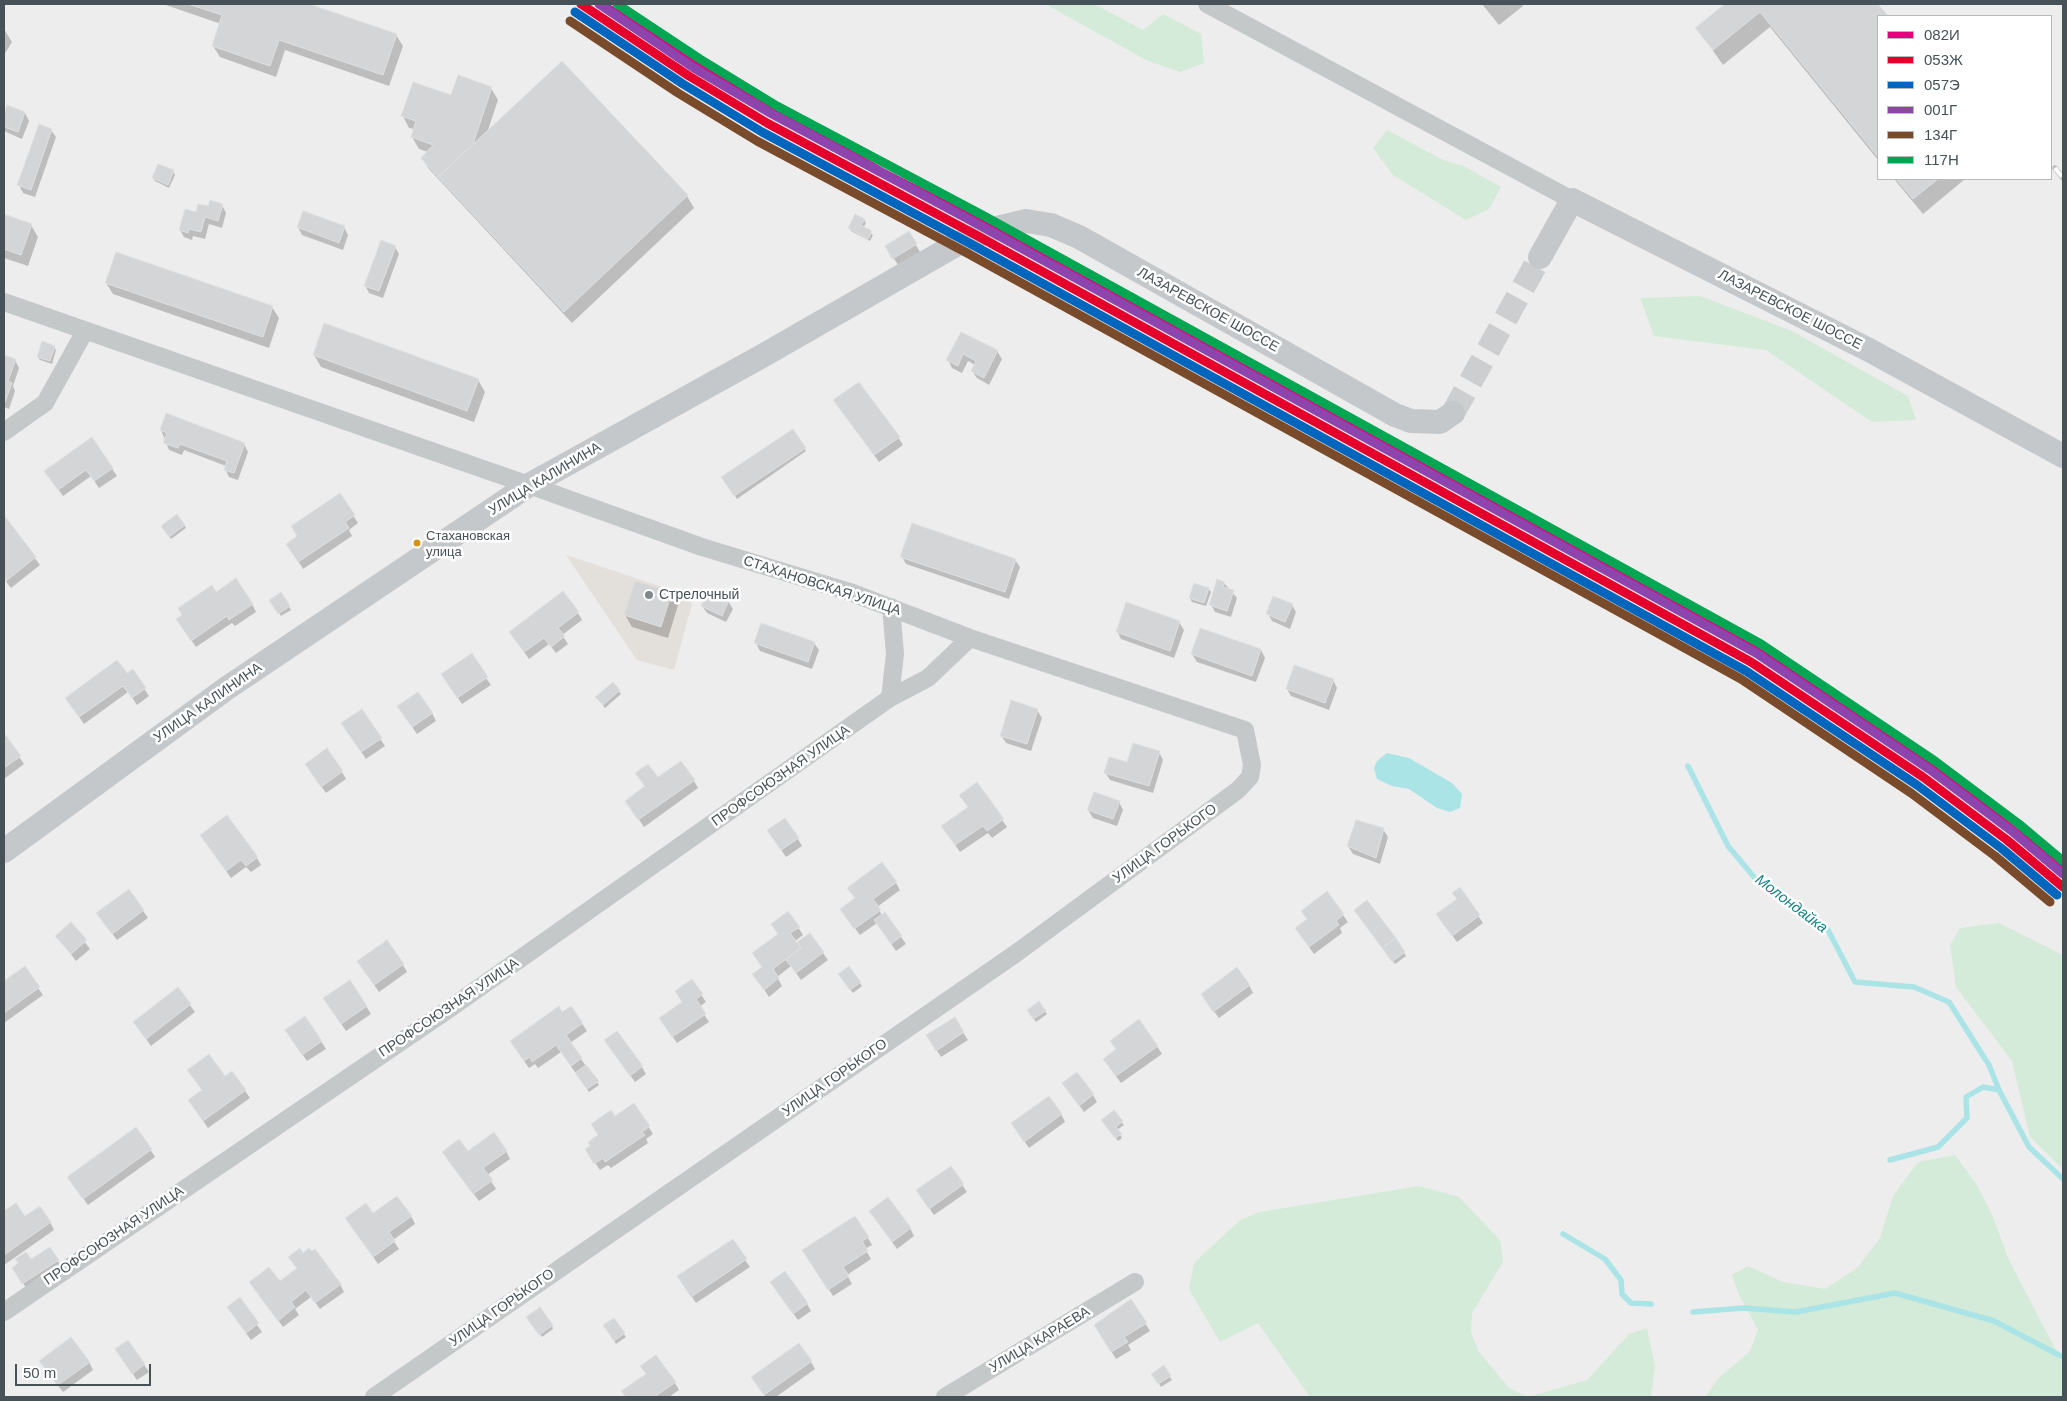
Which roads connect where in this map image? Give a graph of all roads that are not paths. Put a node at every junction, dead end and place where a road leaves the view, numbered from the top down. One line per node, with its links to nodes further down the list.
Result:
1 (1207, 4): 2 (street)
2 (1572, 200): 4 (street); 9 (street, ЛАЗАРЕВСКОЕ ШОССЕ)
3 (959, 243): 7 (street, ЛАЗАРЕВСКОЕ ШОССЕ); 10 (street, УЛИЦА КАЛИНИНА)
4 (1540, 257)
5 (4, 302): 6 (street, СТАХАНОВСКАЯ УЛИЦА)
6 (86, 331): 8 (street); 10 (street, СТАХАНОВСКАЯ УЛИЦА)
7 (1453, 413)
8 (4, 432)
9 (2063, 456)
10 (529, 485): 11 (street, СТАХАНОВСКАЯ УЛИЦА); 15 (street, УЛИЦА КАЛИНИНА)
11 (890, 607): 12 (street, СТАХАНОВСКАЯ УЛИЦА); 13 (street)
12 (970, 638): 13 (street, ПРОФСОЮЗНАЯ УЛИЦА); 14 (street, СТАХАНОВСКАЯ УЛИЦА)
13 (890, 698): 17 (street, ПРОФСОЮЗНАЯ УЛИЦА)
14 (1245, 730): 18 (street, УЛИЦА ГОРЬКОГО)
15 (4, 851)
16 (1134, 1282): 19 (street, УЛИЦА КАРАЕВА)
17 (4, 1312)
18 (374, 1397)
19 (945, 1397)

